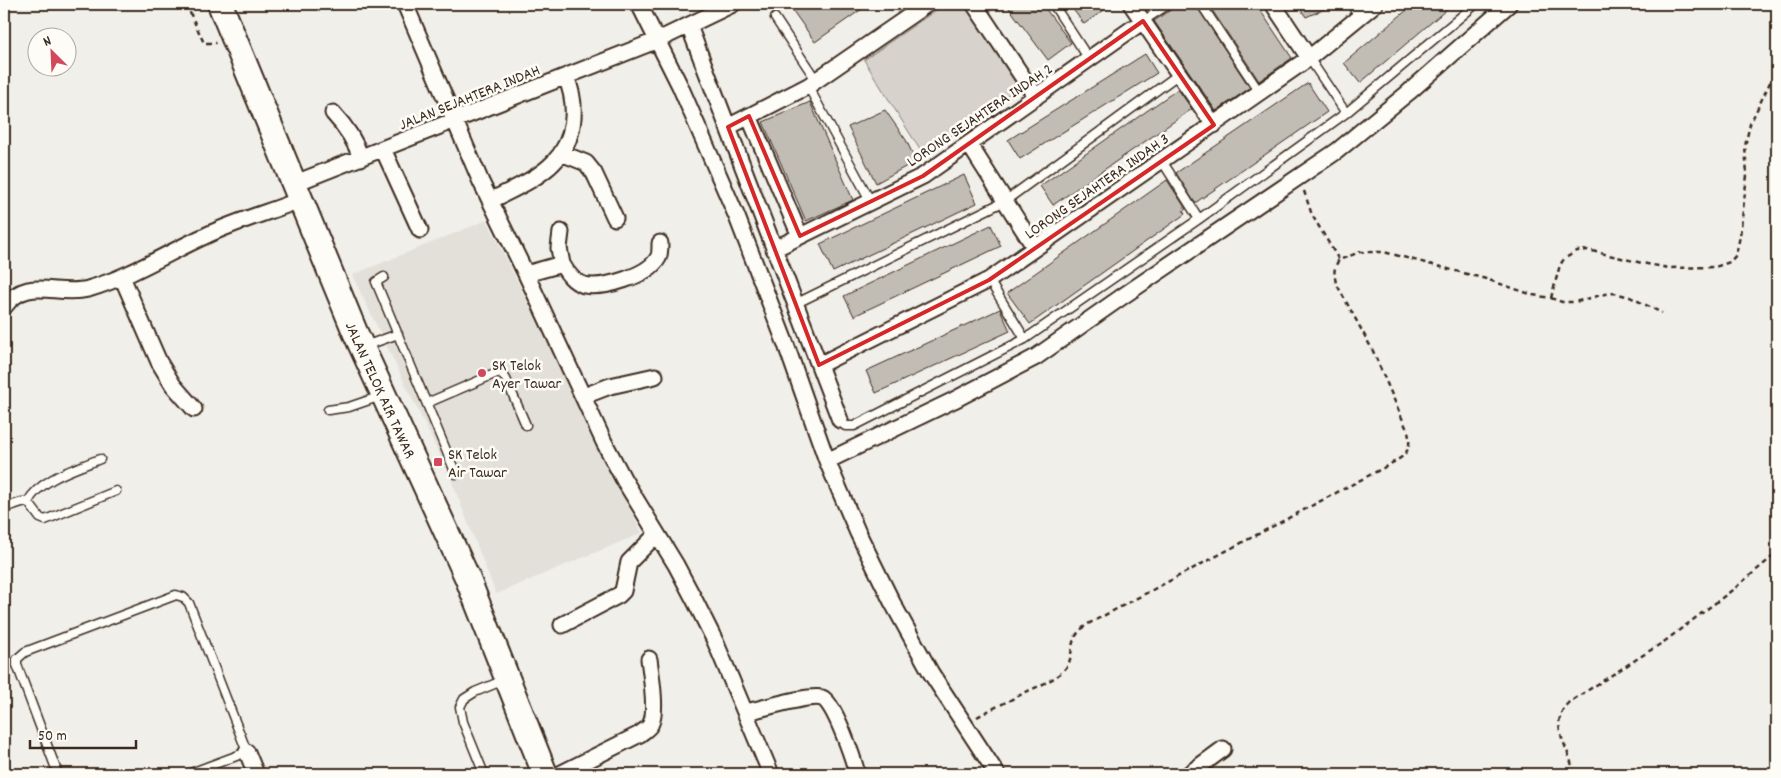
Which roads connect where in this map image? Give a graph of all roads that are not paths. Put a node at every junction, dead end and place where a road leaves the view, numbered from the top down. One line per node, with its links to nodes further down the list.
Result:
1 (220, 4): 39 (main road, JALAN TELOK AIR TAWAR)
2 (405, 4): 31 (street)
3 (640, 4): 20 (street)
4 (733, 4): 19 (street, JALAN SEJAHTERA INDAH)
5 (926, 4): 25 (street)
6 (974, 4): 27 (street)
7 (1053, 4): 22 (lane)
8 (1131, 4): 18 (street)
9 (1169, 4): 18 (lane)
10 (1201, 4): 26 (lane)
11 (1273, 4): 21 (street)
12 (1351, 4): 16 (lane)
13 (1375, 4): 16 (street, LORONG SEJAHTERA INDAH 3)
14 (1476, 4): 29 (lane)
15 (1509, 4): 71 (street)
16 (1360, 17): 21 (street, LORONG SEJAHTERA INDAH 3)
17 (776, 18): 25 (lane)
18 (1143, 22): 22 (street, LORONG SEJAHTERA INDAH 2); 23 (street)
19 (689, 26): 20 (street, JALAN SEJAHTERA INDAH); 33 (street)
20 (658, 40): 24 (street, JALAN SEJAHTERA INDAH); 71 (street)
21 (1309, 58): 26 (street, LORONG SEJAHTERA INDAH 3); 29 (lane)
22 (1089, 59): 27 (street, LORONG SEJAHTERA INDAH 2)
23 (1179, 74): 32 (street); 41 (lane)
24 (566, 77): 31 (street, JALAN SEJAHTERA INDAH); 36 (street)
25 (812, 83): 30 (street); 42 (lane)
26 (1260, 93): 32 (street, LORONG SEJAHTERA INDAH 3)
27 (1036, 96): 34 (street, LORONG SEJAHTERA INDAH 2)
28 (333, 113): 37 (street)
29 (1346, 113): 44 (lane)
30 (749, 116): 33 (street); 47 (street)
31 (454, 121): 35 (street, JALAN SEJAHTERA INDAH); 40 (street)
32 (1214, 125): 38 (street, LORONG SEJAHTERA INDAH 3)
33 (728, 127): 50 (street)
34 (969, 144): 41 (street); 42 (street, LORONG SEJAHTERA INDAH 2)
35 (383, 149): 37 (street, JALAN SEJAHTERA INDAH); 45 (street)
36 (561, 153): 40 (street); 43 (street)
37 (361, 158): 39 (street, JALAN SEJAHTERA INDAH)
38 (1162, 161): 44 (lane); 49 (street, LORONG SEJAHTERA INDAH 3)
39 (297, 192): 53 (street, JALAN SEJAHTERA INDAH); 60 (main road, JALAN TELOK AIR TAWAR)
40 (490, 201): 52 (street)
41 (1005, 201): 49 (street); 56 (lane)
42 (871, 202): 47 (street, LORONG SEJAHTERA INDAH 2)
43 (615, 218)
44 (1200, 219): 59 (lane)
45 (420, 230)
46 (561, 232): 51 (street)
47 (800, 236): 50 (street, LORONG SEJAHTERA INDAH 2)
48 (660, 243): 51 (street)
49 (1035, 248): 55 (street, LORONG SEJAHTERA INDAH 3)
50 (774, 249): 56 (street)
51 (562, 264): 52 (street)
52 (526, 274): 64 (street)
53 (122, 277): 57 (street, JALAN SEJAHTERA INDAH); 66 (street)
54 (384, 278): 58 (lane)
55 (989, 280): 59 (lane); 61 (street, LORONG SEJAHTERA INDAH 3)
56 (795, 304): 61 (street)
57 (4, 307)
58 (398, 334): 60 (lane); 65 (lane)
59 (1025, 339): 68 (lane)
60 (362, 348): 63 (main road, JALAN TELOK AIR TAWAR)
61 (819, 365): 68 (street)
62 (656, 376): 64 (street)
63 (383, 395): 67 (lane); 79 (main road, JALAN TELOK AIR TAWAR)
64 (584, 396): 76 (street)
65 (427, 403): 69 (lane); 72 (lane)
66 (194, 409)
67 (328, 410)
68 (840, 420)
69 (526, 425)
70 (100, 459): 74 (lane)
71 (827, 461): 91 (street)
72 (456, 474)
73 (116, 491): 74 (lane)
74 (28, 502): 75 (lane)
75 (4, 508)
76 (657, 534): 77 (street); 80 (street)
77 (562, 625)
78 (649, 659): 88 (street)
79 (508, 678): 86 (lane); 87 (main road, JALAN TELOK AIR TAWAR)
80 (746, 712): 89 (street); 90 (street)
81 (1223, 749): 92 (street)
82 (248, 752): 83 (lane); 84 (lane); 85 (street)
83 (58, 774)
84 (188, 774)
85 (256, 774)
86 (484, 774)
87 (545, 774)
88 (560, 774)
89 (772, 774)
90 (857, 774)
91 (997, 774)
92 (1189, 774)

